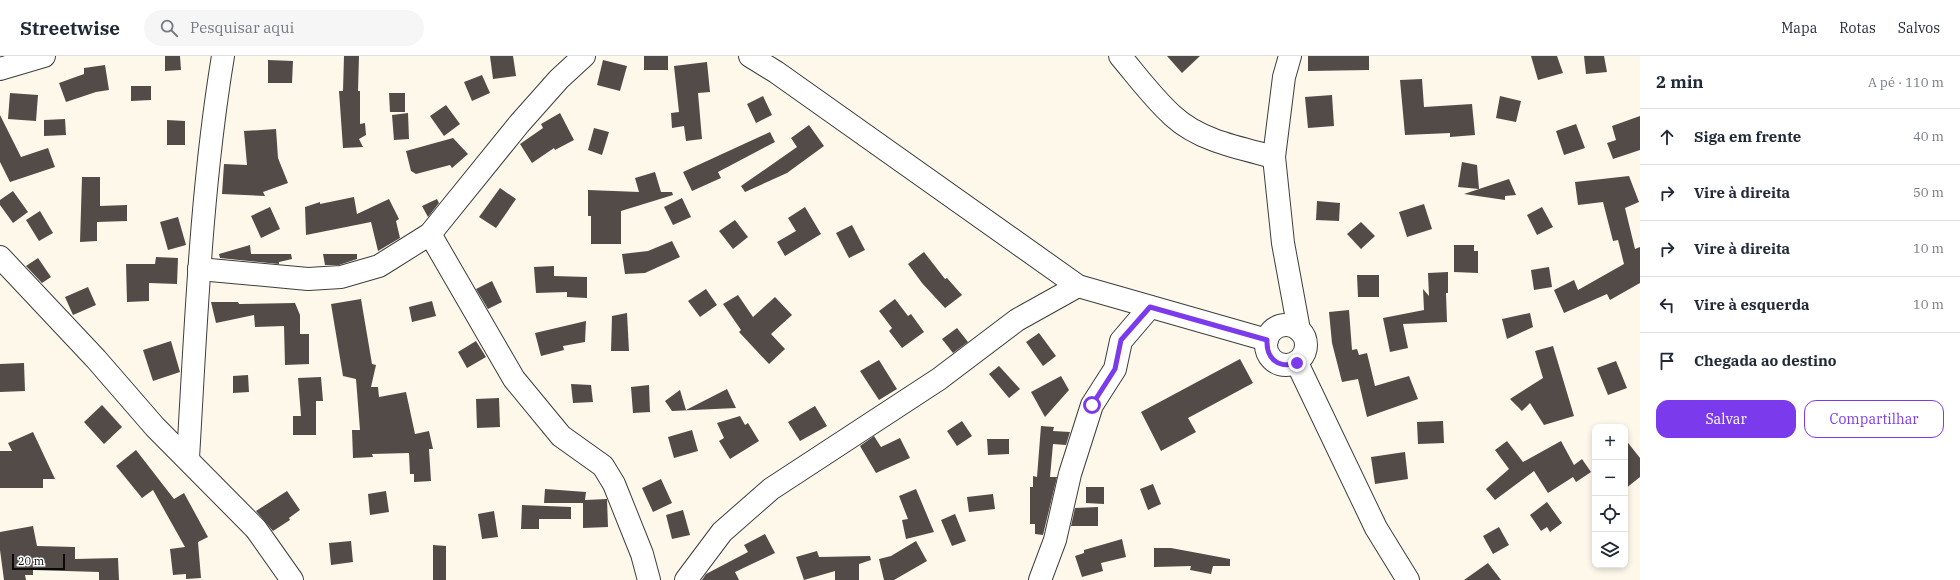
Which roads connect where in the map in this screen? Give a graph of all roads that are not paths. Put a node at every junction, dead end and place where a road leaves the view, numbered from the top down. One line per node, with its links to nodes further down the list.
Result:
1 (44, 56): 7 (street)
2 (223, 56): 11 (street)
3 (584, 56): 9 (street)
4 (750, 56): 12 (street)
5 (1120, 56): 8 (street)
6 (1290, 56): 8 (street)
7 (0, 69)
8 (1274, 157): 14 (street)
9 (430, 234): 11 (street); 19 (street)
10 (0, 257): 17 (street)
11 (199, 269): 17 (street)
12 (1078, 286): 13 (street); 20 (street)
13 (1150, 307): 15 (street); 21 (street)
14 (1299, 330): 15 (street); 16 (street)
15 (1267, 340): 16 (street)
16 (1297, 363): 22 (street)
17 (188, 458): 18 (street)
18 (292, 580)
19 (649, 580)
20 (686, 580)
21 (1040, 580)
22 (1408, 580)

